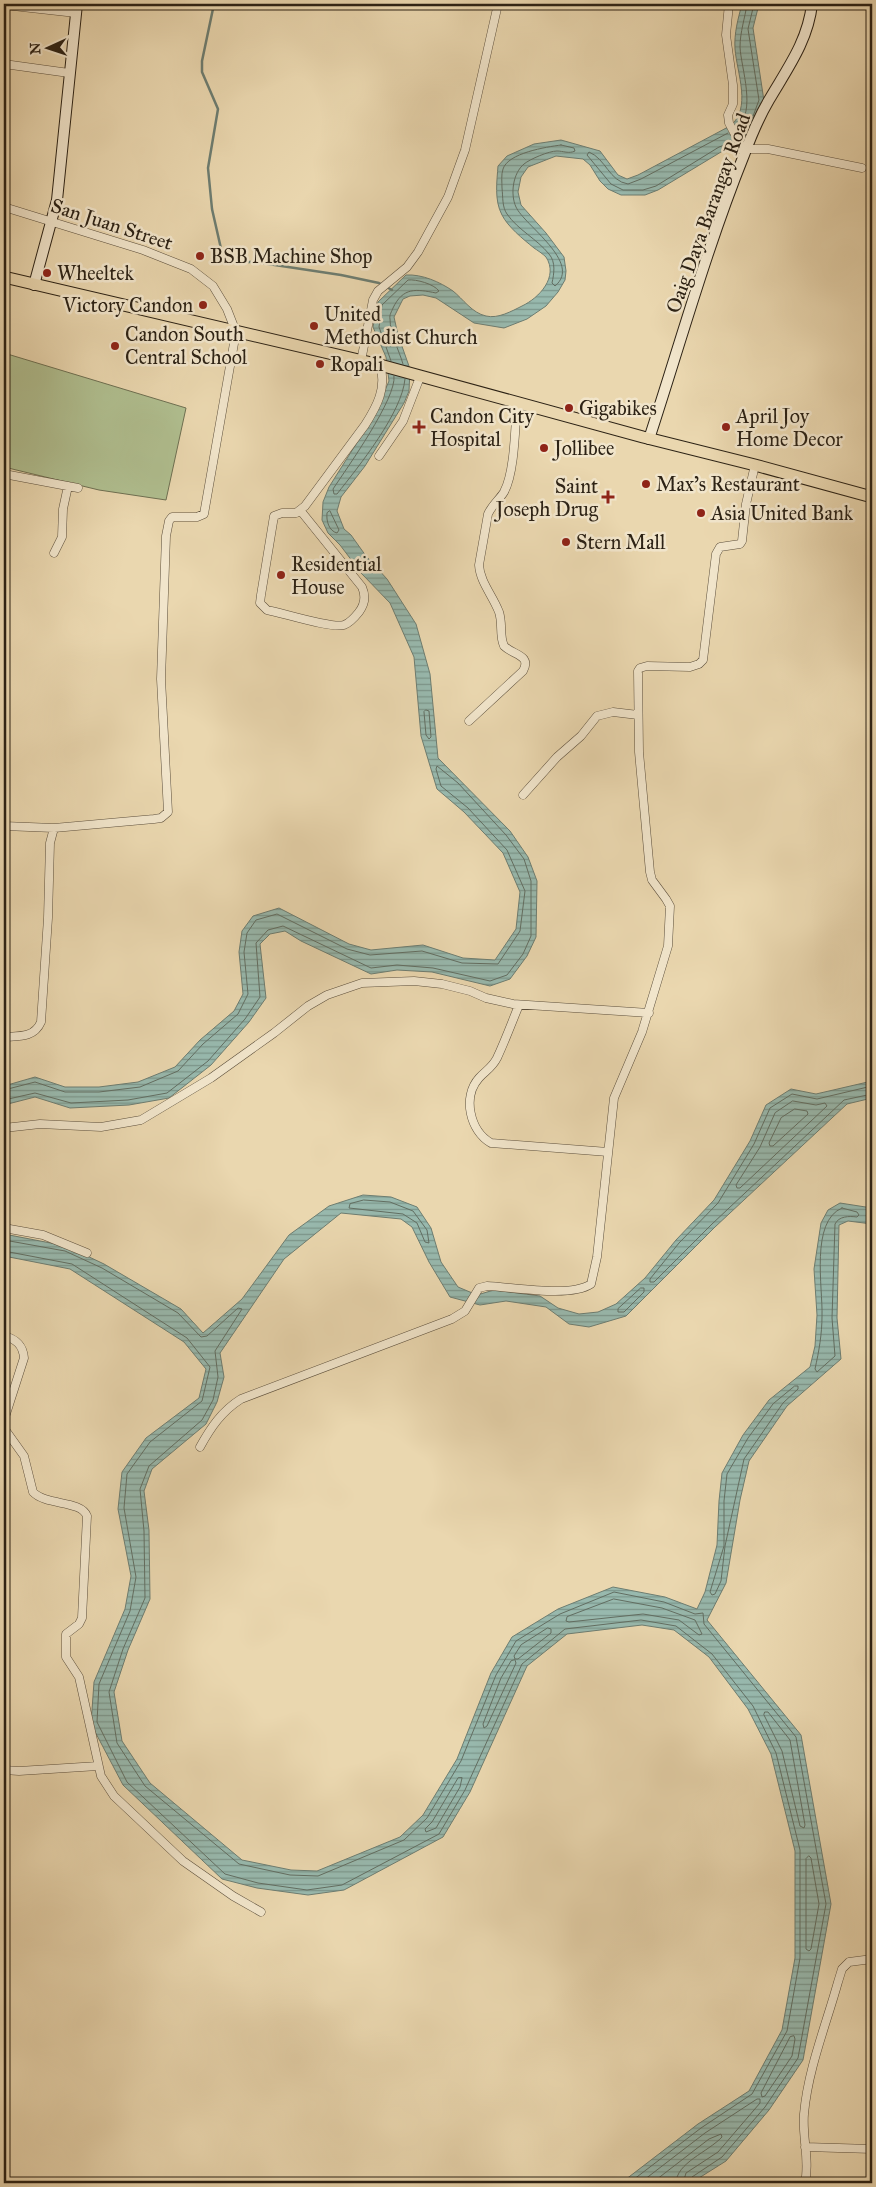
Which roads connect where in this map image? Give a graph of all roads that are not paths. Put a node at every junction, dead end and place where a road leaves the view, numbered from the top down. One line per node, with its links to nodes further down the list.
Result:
1 (498, 4): 15 (street)
2 (729, 4): 8 (street)
3 (812, 4): 8 (street, Oaig Daya Barangay Road)
4 (4, 5): 5 (street)
5 (76, 8): 7 (street)
6 (4, 64): 7 (street)
7 (69, 73): 11 (street)
8 (744, 149): 9 (street); 19 (street, Oaig Daya Barangay Road)
9 (862, 168)
10 (4, 207): 11 (street, San Juan Street)
11 (52, 221): 13 (street); 14 (street, San Juan Street)
12 (4, 277): 13 (main road)
13 (34, 285): 14 (main road)
14 (236, 332): 15 (main road); 32 (street)
15 (361, 360): 16 (main road)
16 (382, 366): 17 (main road); 26 (street)
17 (417, 376): 18 (main road); 20 (street)
18 (517, 403): 19 (main road); 29 (street)
19 (649, 439): 21 (main road)
20 (379, 456)
21 (755, 465): 25 (main road); 28 (street)
22 (4, 474): 23 (street)
23 (68, 486): 24 (street); 27 (street)
24 (78, 488)
25 (872, 497)
26 (300, 510): 26 (street)
27 (54, 553)
28 (638, 715): 30 (street); 34 (street)
29 (468, 721)
30 (523, 795)
31 (4, 826): 32 (street)
32 (54, 828): 35 (street)
33 (520, 1005): 34 (street); 36 (street); 37 (street)
34 (649, 1013): 37 (street)
35 (4, 1038)
36 (4, 1128)
37 (608, 1152): 43 (street)
38 (4, 1228): 39 (street)
39 (87, 1253)
40 (4, 1336): 41 (street)
41 (4, 1420)
42 (4, 1428): 44 (street)
43 (200, 1447)
44 (98, 1766): 45 (street); 46 (street)
45 (4, 1770)
46 (261, 1912)
47 (872, 1959): 48 (street)
48 (806, 2147): 49 (street); 50 (street)
49 (872, 2149)
50 (805, 2183)

